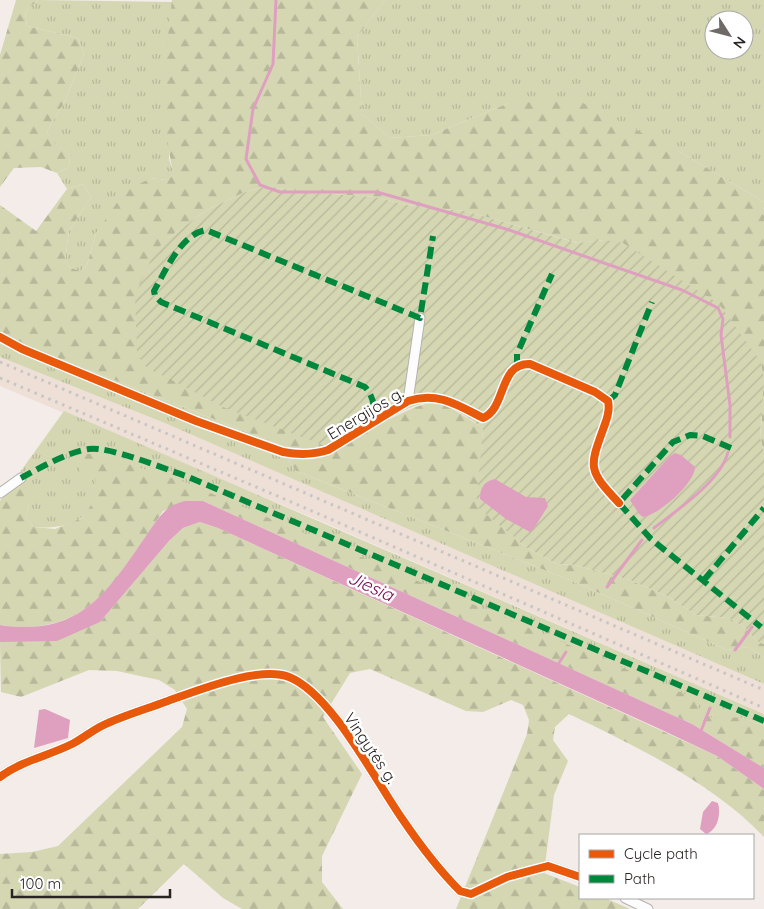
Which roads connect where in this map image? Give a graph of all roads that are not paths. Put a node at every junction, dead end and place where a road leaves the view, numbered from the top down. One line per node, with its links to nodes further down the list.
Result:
1 (420, 318): 3 (street)
2 (0, 337): 3 (street, Energijos g.)
3 (408, 402): 6 (street, Energijos g.)
4 (21, 478): 5 (street)
5 (0, 493)
6 (619, 503)
7 (0, 777): 8 (street, Vingytės g.)
8 (579, 877)
9 (627, 899): 10 (street)
10 (648, 909)

